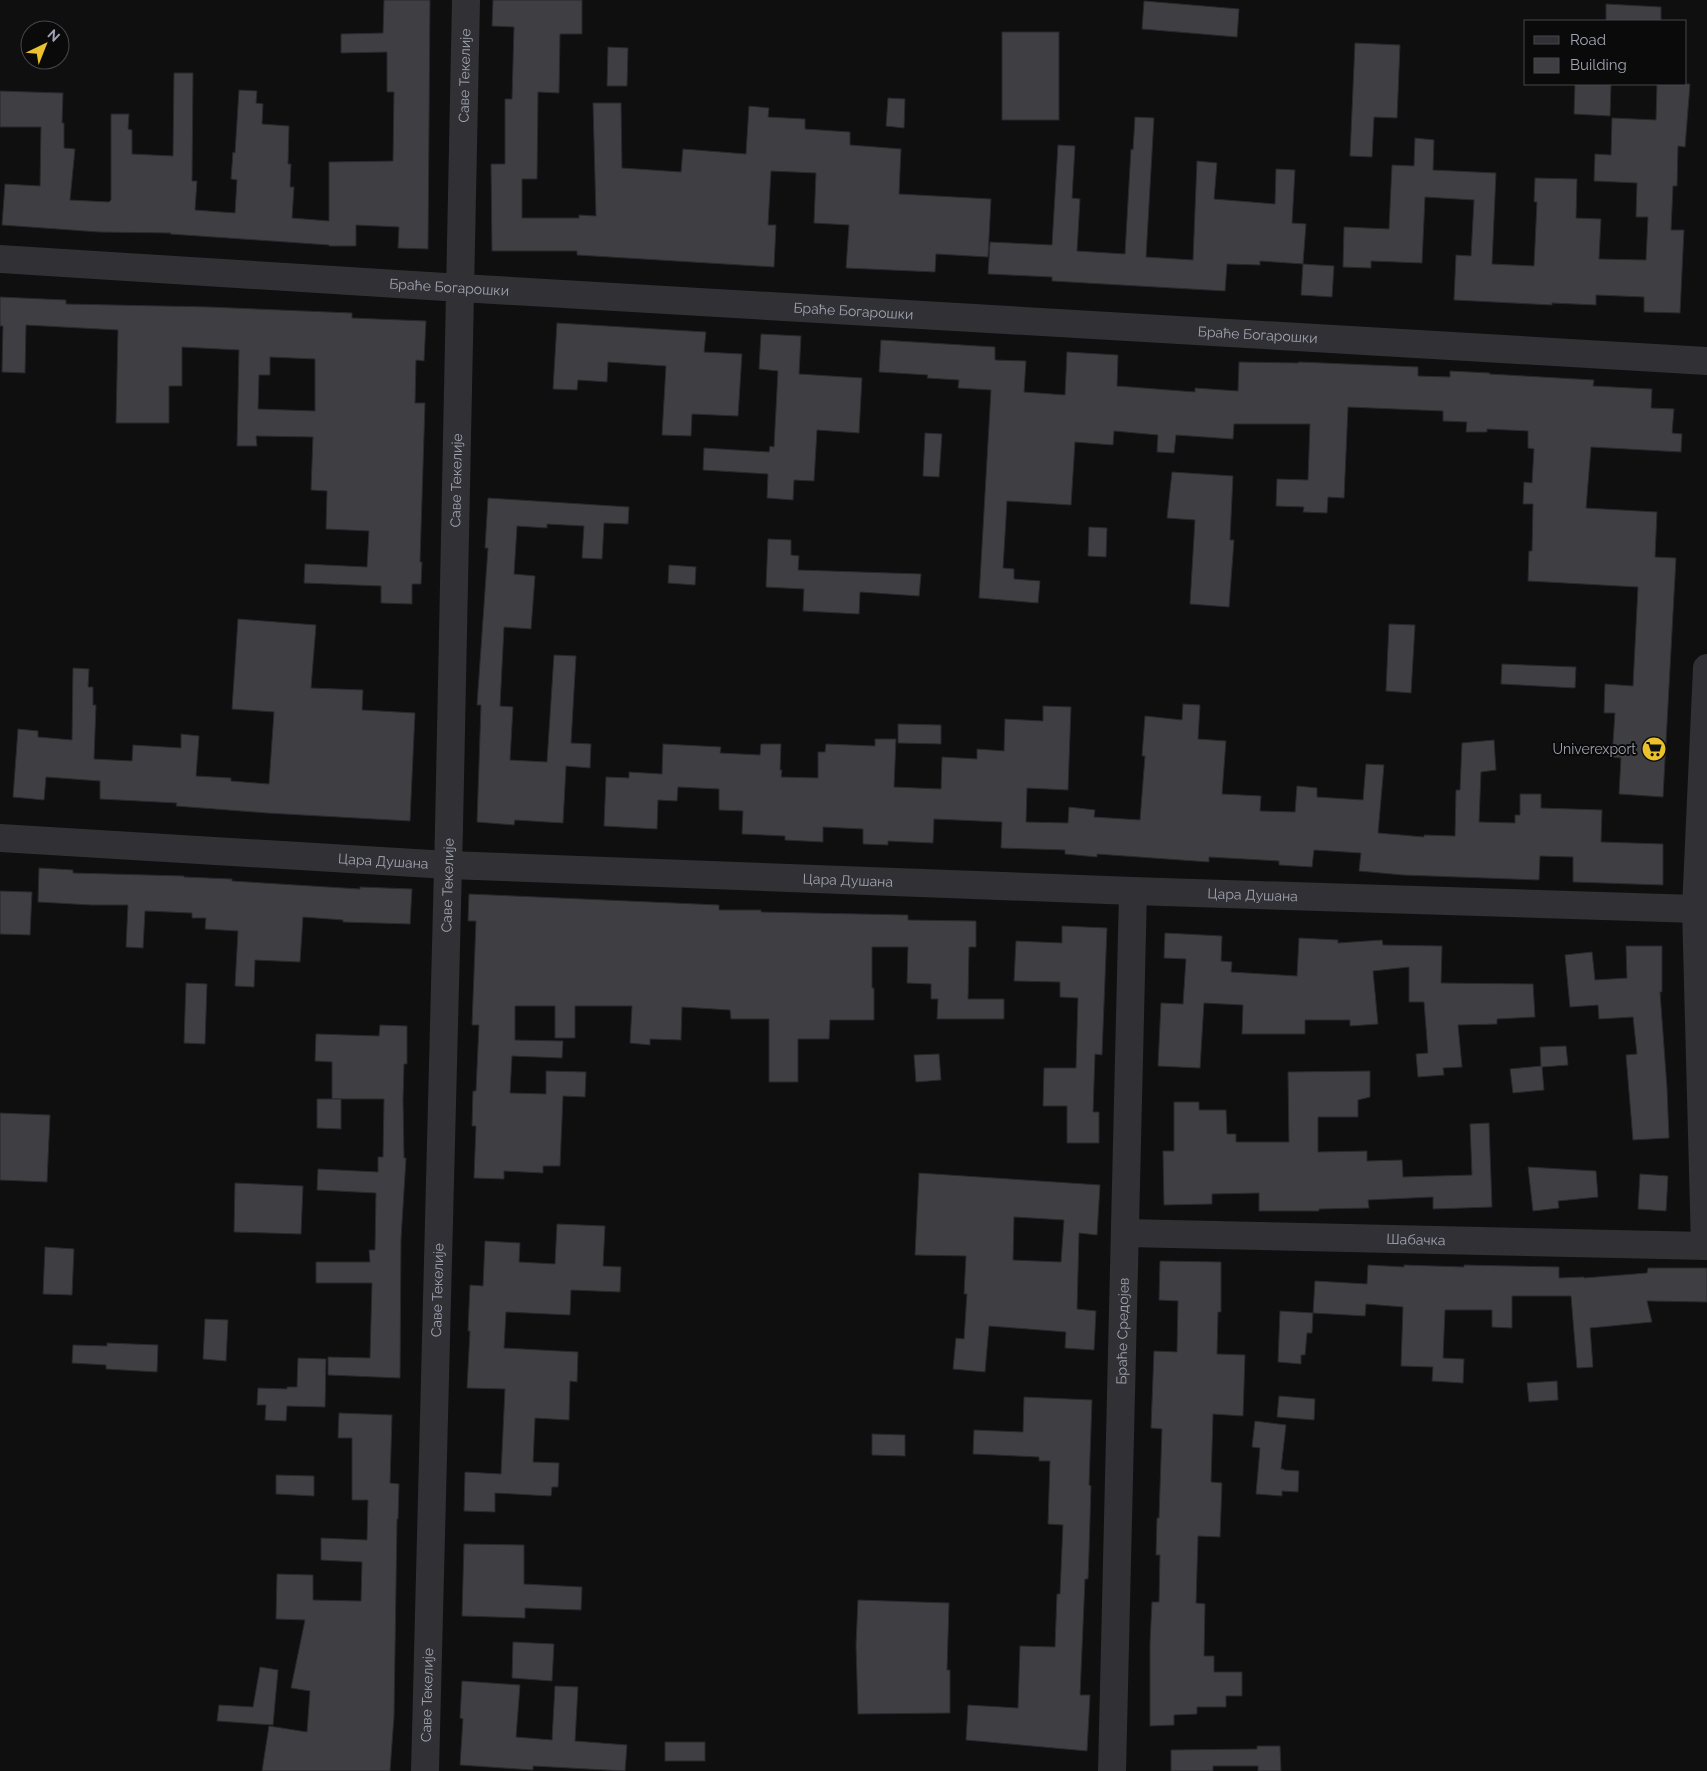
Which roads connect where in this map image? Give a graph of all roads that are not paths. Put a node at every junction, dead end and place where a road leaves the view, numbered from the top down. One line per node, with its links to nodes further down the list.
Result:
1 (466, 0): 3 (street, Саве Текелије)
2 (0, 259): 3 (street, Браће Богарошки)
3 (461, 288): 4 (street, Браће Богарошки); 8 (street, Саве Текелије)
4 (1707, 361)
5 (1707, 668): 7 (street)
6 (0, 838): 8 (street, Цара Душана)
7 (1703, 848): 10 (street)
8 (448, 865): 9 (street, Цара Душана); 13 (street, Саве Текелије)
9 (1133, 891): 10 (street, Цара Душана); 11 (street, Браће Средојев)
10 (1696, 909): 12 (street)
11 (1125, 1233): 12 (street, Шабачка); 14 (street, Браће Средојев)
12 (1706, 1246)
13 (426, 1771)
14 (1112, 1771)

